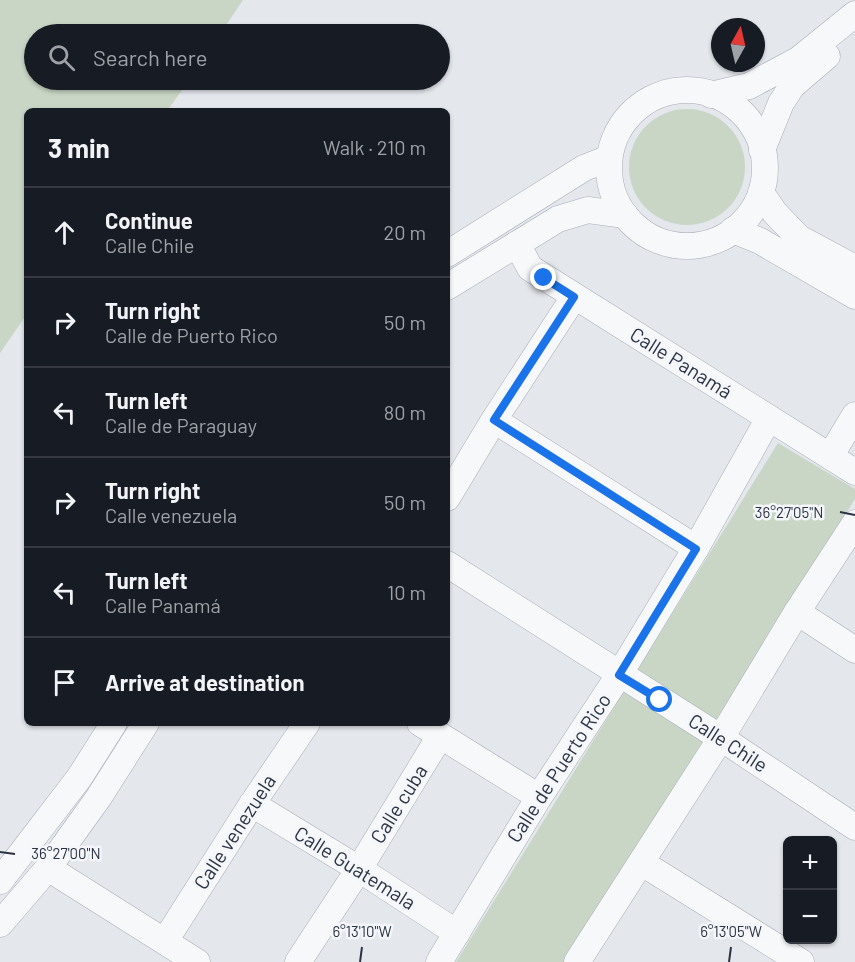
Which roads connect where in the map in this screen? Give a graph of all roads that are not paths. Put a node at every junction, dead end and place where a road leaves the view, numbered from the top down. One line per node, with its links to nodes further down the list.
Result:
1 (855, 14): 3 (street)
2 (855, 34): 4 (street)
3 (711, 94): 4 (street); 5 (street)
4 (762, 150): 6 (street)
5 (609, 158): 7 (street); 10 (street)
6 (760, 193): 8 (street); 11 (street)
7 (624, 215): 8 (street); 9 (street)
8 (733, 230): 13 (street)
9 (517, 244): 12 (street); 14 (street, Calle Panamá)
10 (450, 252)
11 (855, 268)
12 (450, 285)
13 (855, 296)
14 (574, 297): 16 (street, Calle Panamá); 17 (street)
15 (855, 415): 18 (street)
16 (769, 418): 18 (street, Calle Panamá); 22 (street, Calle de Puerto Rico)
17 (494, 420): 20 (street); 22 (street)
18 (831, 455): 19 (street, Calle Panamá)
19 (855, 471)
20 (450, 493)
21 (855, 523): 24 (street)
22 (696, 549): 26 (street, Calle de Puerto Rico)
23 (450, 566): 26 (street, Calle Chile)
24 (797, 612): 25 (street); 31 (street)
25 (855, 650)
26 (619, 675): 31 (street, Calle Chile); 32 (street, Calle de Puerto Rico)
27 (112, 726): 38 (street)
28 (144, 726): 36 (street)
29 (305, 726): 33 (street, Calle venezuela)
30 (430, 729): 32 (street); 37 (street, Calle cuba)
31 (721, 738): 34 (street, Calle Chile); 35 (street)
32 (539, 797): 40 (street, Calle de Puerto Rico)
33 (252, 804): 37 (street, Calle Guatemala); 41 (street, Calle venezuela)
34 (855, 827)
35 (642, 862): 45 (street); 46 (street)
36 (48, 868): 39 (street); 41 (street)
37 (359, 868): 40 (street, Calle Guatemala); 43 (street, Calle cuba)
38 (0, 881)
39 (0, 924)
40 (457, 933): 44 (street, Calle de Puerto Rico)
41 (165, 941): 42 (street)
42 (197, 962)
43 (298, 962)
44 (439, 962)
45 (577, 962)
46 (801, 962)

